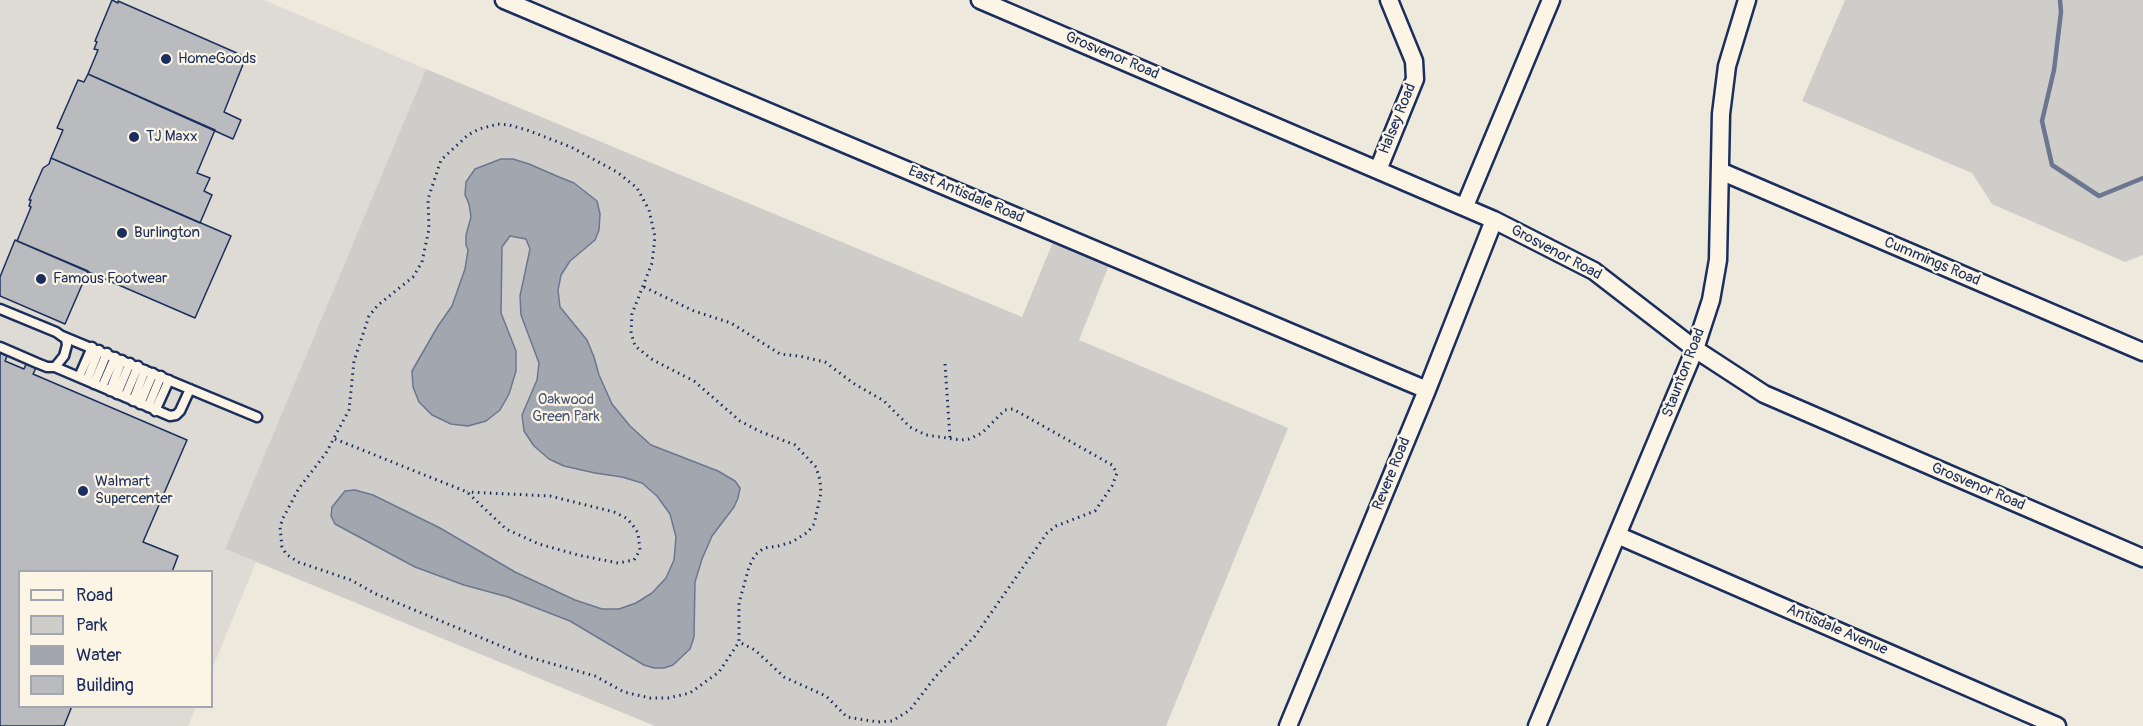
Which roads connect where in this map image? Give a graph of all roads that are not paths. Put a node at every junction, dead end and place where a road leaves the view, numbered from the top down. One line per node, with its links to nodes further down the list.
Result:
1 (504, 0): 18 (street, East Antisdale Road)
2 (980, 0): 6 (street, Grosvenor Road)
3 (1389, 0): 6 (street, Halsey Road)
4 (1551, 0): 8 (street)
5 (1747, 0): 7 (street, Staunton Road)
6 (1378, 170): 8 (street, Grosvenor Road)
7 (1720, 171): 13 (street, Staunton Road); 14 (street, Cummings Road)
8 (1465, 206): 9 (street, Grosvenor Road)
9 (1494, 220): 13 (street, Grosvenor Road); 18 (street, Revere Road)
10 (0, 309): 11 (lane)
11 (62, 336): 15 (lane); 16 (lane)
12 (0, 347): 16 (lane)
13 (1695, 349): 21 (street, Staunton Road); 22 (street, Grosvenor Road)
14 (2143, 352)
15 (130, 363): 17 (lane); 19 (lane); 19 (lane); 19 (lane); 19 (lane); 19 (lane); 19 (lane)
16 (55, 367): 19 (lane)
17 (190, 388): 19 (lane); 20 (lane)
18 (1427, 390): 23 (street, Revere Road)
19 (117, 394)
20 (257, 417)
21 (1617, 535): 24 (street, Staunton Road); 25 (street, Antisdale Avenue)
22 (2143, 558)
23 (1288, 726)
24 (1537, 726)
25 (2057, 726)

